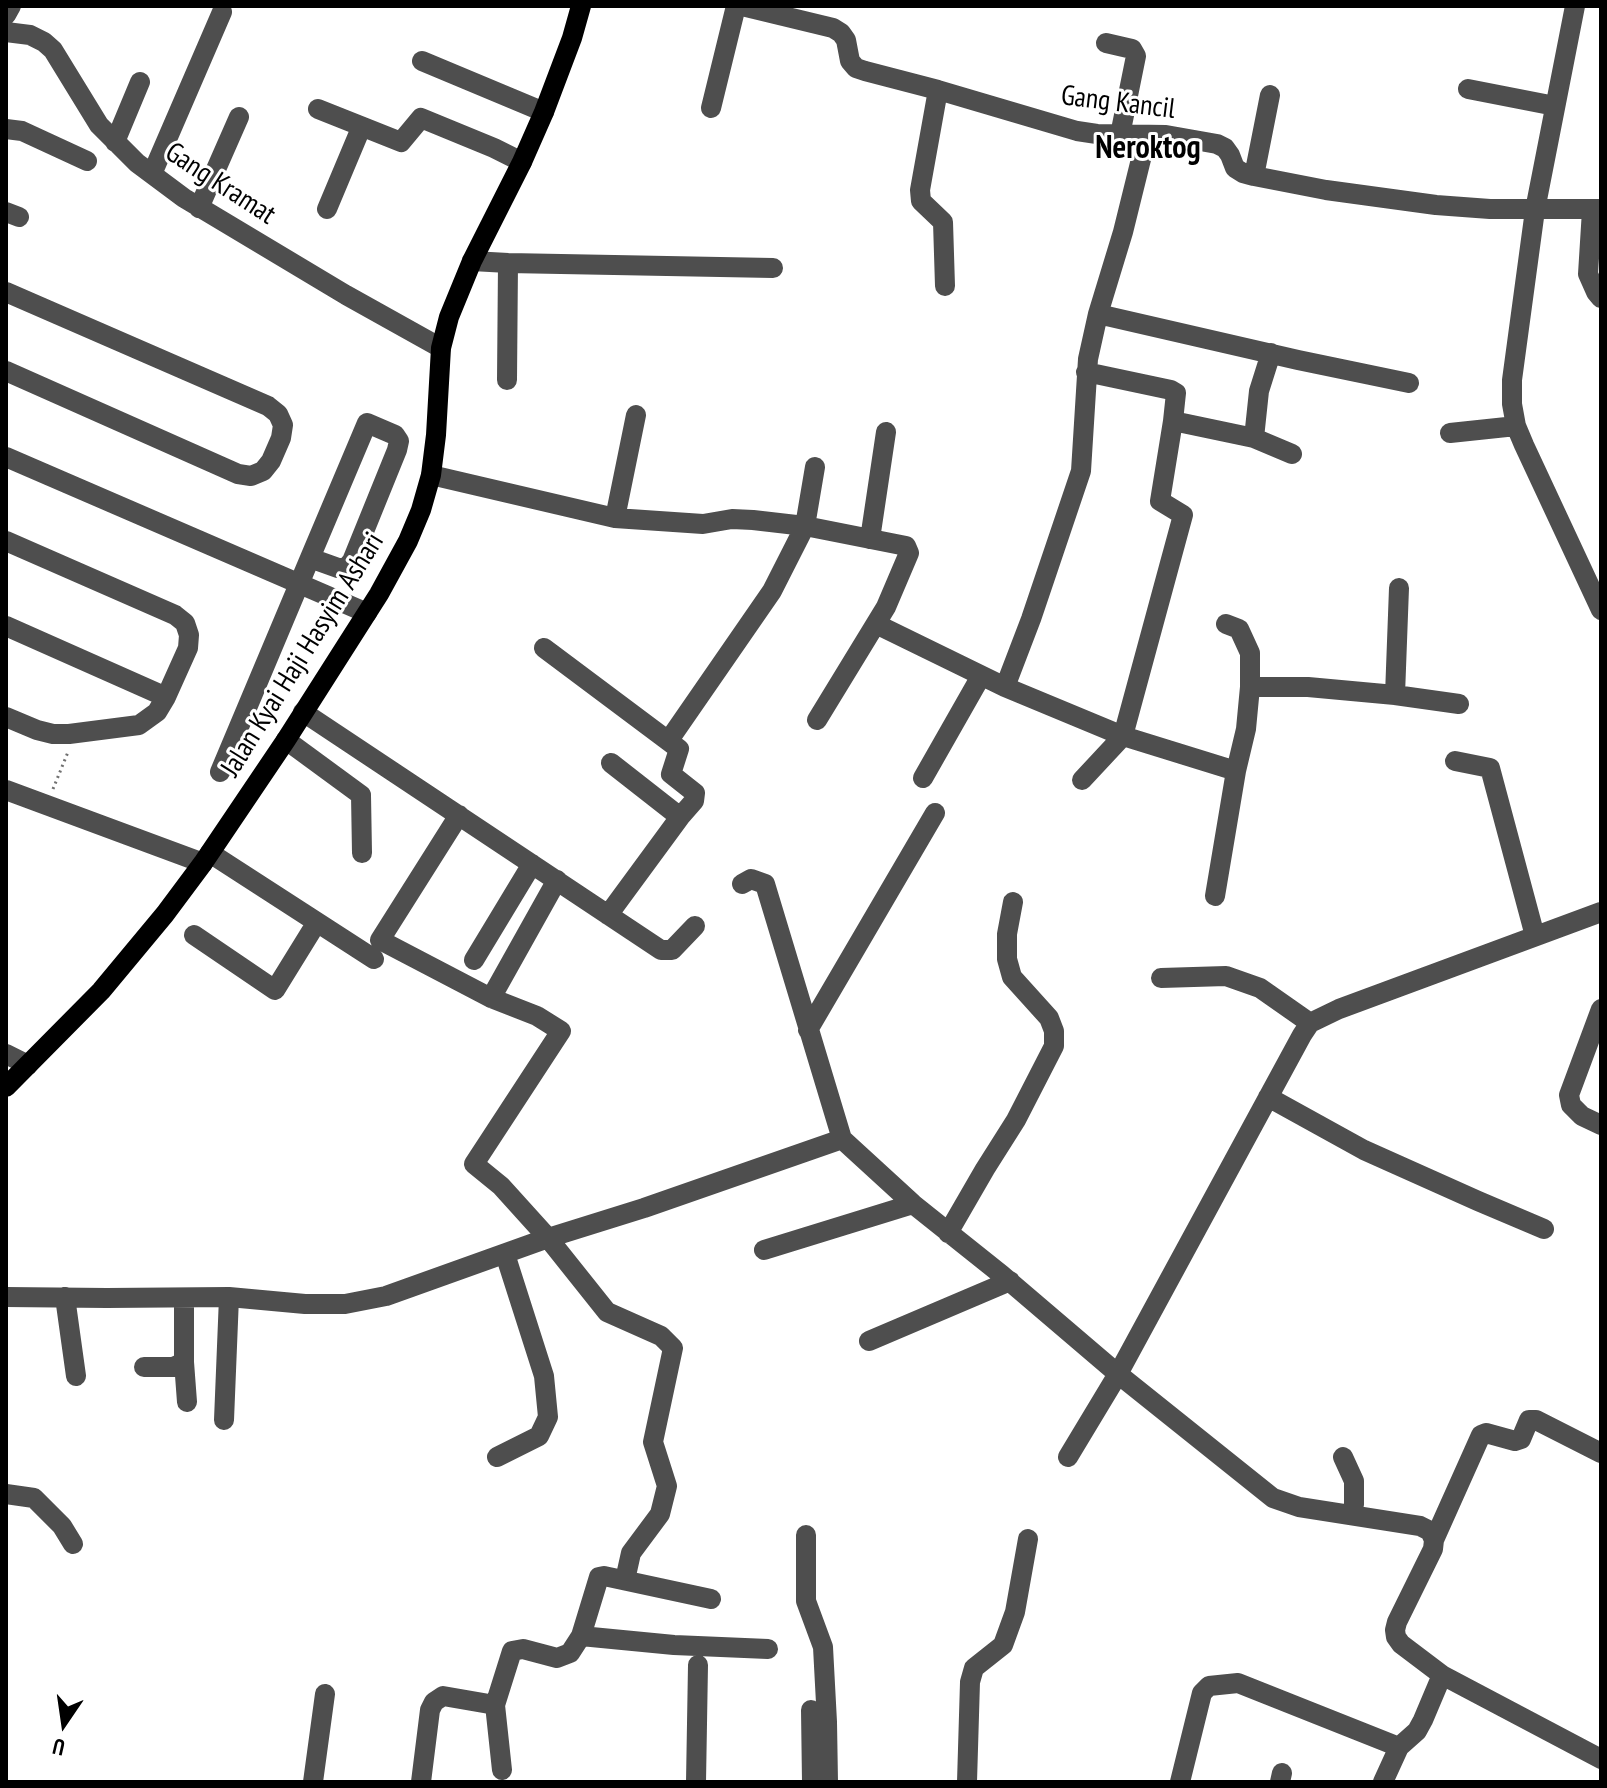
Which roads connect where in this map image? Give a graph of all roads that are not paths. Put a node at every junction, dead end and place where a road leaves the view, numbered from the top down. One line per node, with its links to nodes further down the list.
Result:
1 (11, 6): 6 (street)
2 (581, 6): 17 (main road, Jalan Kyai Haji Hasyim Ashari)
3 (739, 6): 12 (street, Gang Kancil); 15 (street)
4 (1575, 6): 14 (street)
5 (222, 12): 26 (street)
6 (6, 15)
7 (6, 32): 23 (street, Gang Kramat)
8 (1106, 43): 21 (street)
9 (422, 61): 17 (street)
10 (140, 82): 23 (street)
11 (1468, 89): 14 (street)
12 (938, 90): 21 (street, Gang Kancil); 35 (street)
13 (1270, 95): 27 (street)
14 (1555, 106): 31 (street)
15 (711, 108)
16 (318, 109): 19 (street)
17 (544, 112): 25 (main road, Jalan Kyai Haji Hasyim Ashari)
18 (239, 117): 28 (street)
19 (361, 128): 25 (street); 29 (street)
20 (6, 129): 24 (street)
21 (1120, 135): 22 (street, Gang Kancil)
22 (1147, 135): 27 (street, Gang Kancil); 38 (street)
23 (115, 142): 26 (street, Gang Kramat)
24 (87, 161)
25 (522, 162): 32 (main road, Jalan Kyai Haji Hasyim Ashari)
26 (152, 174): 28 (street, Gang Kramat)
27 (1254, 176): 31 (street)
28 (199, 208): 39 (street, Gang Kramat)
29 (327, 209)
30 (1596, 209): 31 (street); 37 (street)
31 (1535, 210): 47 (street)
32 (472, 261): 33 (street); 39 (main road, Jalan Kyai Haji Hasyim Ashari)
33 (508, 263): 34 (street); 43 (street)
34 (773, 268)
35 (945, 286)
36 (6, 292): 41 (street)
37 (1601, 298)
38 (1098, 314): 40 (street); 42 (street)
39 (441, 348): 54 (main road, Jalan Kyai Haji Hasyim Ashari)
40 (1271, 353): 44 (street); 50 (street)
41 (6, 371)
42 (1086, 372): 46 (street); 69 (street)
43 (507, 380)
44 (1409, 383)
45 (636, 415): 55 (street)
46 (1173, 421): 50 (street); 77 (street)
47 (1516, 426): 49 (street); 62 (street)
48 (886, 432): 57 (street)
49 (1450, 433)
50 (1254, 438): 51 (street)
51 (1292, 454)
52 (6, 457): 60 (street)
53 (815, 467): 56 (street)
54 (431, 475): 55 (street); 63 (main road, Jalan Kyai Haji Hasyim Ashari)
55 (615, 518): 56 (street)
56 (805, 526): 57 (street); 79 (street)
57 (870, 539): 64 (street)
58 (6, 541): 72 (street)
59 (310, 558): 59 (street); 60 (street)
60 (299, 584): 63 (street); 83 (street)
61 (1399, 588): 71 (street)
62 (1601, 610)
63 (367, 613): 74 (main road, Jalan Kyai Haji Hasyim Ashari)
64 (876, 624): 68 (street); 76 (street)
65 (1226, 624): 70 (street)
66 (6, 626): 72 (street)
67 (544, 648): 79 (street)
68 (981, 676): 69 (street); 84 (street)
69 (1005, 687): 77 (street)
70 (1250, 687): 71 (street); 82 (street)
71 (1395, 695): 73 (street)
72 (166, 697): 75 (street)
73 (1459, 704)
74 (303, 712): 78 (main road, Jalan Kyai Haji Hasyim Ashari); 88 (street)
75 (6, 717)
76 (817, 720)
77 (1123, 736): 82 (street); 85 (street)
78 (286, 740): 90 (street); 91 (main road, Jalan Kyai Haji Hasyim Ashari)
79 (669, 740): 89 (street)
80 (1455, 761): 102 (street)
81 (611, 763): 89 (street)
82 (1236, 771): 95 (street)
83 (220, 772)
84 (923, 778)
85 (1082, 780)
86 (6, 790): 91 (street)
87 (935, 813): 109 (street)
88 (459, 815): 92 (street); 106 (street)
89 (680, 817): 98 (street)
90 (362, 853)
91 (206, 858): 99 (street); 111 (main road, Jalan Kyai Haji Hasyim Ashari)
92 (532, 864): 93 (street); 104 (street)
93 (557, 880): 98 (street); 106 (street)
94 (742, 884): 109 (street)
95 (1215, 896)
96 (1013, 902): 118 (street)
97 (1601, 912): 102 (street)
98 (608, 915): 100 (street)
99 (317, 922): 101 (street); 103 (street)
100 (695, 926)
101 (194, 935)
102 (1535, 936): 108 (street)
103 (374, 959)
104 (474, 960)
105 (1161, 978): 108 (street)
106 (491, 998): 119 (street)
107 (1601, 1009): 114 (street)
108 (1310, 1023): 113 (street)
109 (808, 1030): 115 (street)
110 (6, 1054): 111 (street)
111 (28, 1065): 112 (main road, Jalan Kyai Haji Hasyim Ashari)
112 (6, 1087)
113 (1268, 1097): 117 (street); 130 (street)
114 (1601, 1125)
115 (842, 1139): 116 (street); 119 (street)
116 (913, 1204): 118 (street); 120 (street)
117 (1544, 1229)
118 (948, 1233): 122 (street)
119 (548, 1238): 121 (street); 144 (street)
120 (764, 1250)
121 (505, 1254): 125 (street); 135 (street)
122 (1010, 1281): 127 (street); 130 (street)
123 (6, 1297): 124 (street)
124 (65, 1297): 126 (street); 131 (street)
125 (229, 1297): 126 (street); 133 (street)
126 (184, 1298): 128 (street)
127 (869, 1341)
128 (184, 1362): 129 (street); 132 (street)
129 (144, 1367)
130 (1118, 1374): 136 (street); 139 (street)
131 (76, 1376)
132 (187, 1402)
133 (224, 1420)
134 (1601, 1453): 142 (street)
135 (497, 1457)
136 (1068, 1457)
137 (1343, 1457): 139 (street)
138 (6, 1494): 143 (street)
139 (1352, 1515): 142 (street)
140 (806, 1535): 160 (street)
141 (1028, 1539): 161 (street)
142 (1434, 1540): 149 (street)
143 (73, 1544)
144 (625, 1580): 145 (street); 146 (street)
145 (711, 1599)
146 (581, 1636): 147 (street); 151 (street)
147 (762, 1648)
148 (698, 1665): 158 (street)
149 (1442, 1675): 153 (street); 154 (street)
150 (325, 1694): 156 (street)
151 (495, 1705): 155 (street); 157 (street)
152 (811, 1710): 159 (street)
153 (1399, 1747): 162 (street); 163 (street)
154 (1601, 1759)
155 (502, 1770)
156 (313, 1782)
157 (421, 1782)
158 (696, 1782)
159 (812, 1782)
160 (828, 1782)
161 (967, 1782)
162 (1180, 1782)
163 (1383, 1782)

